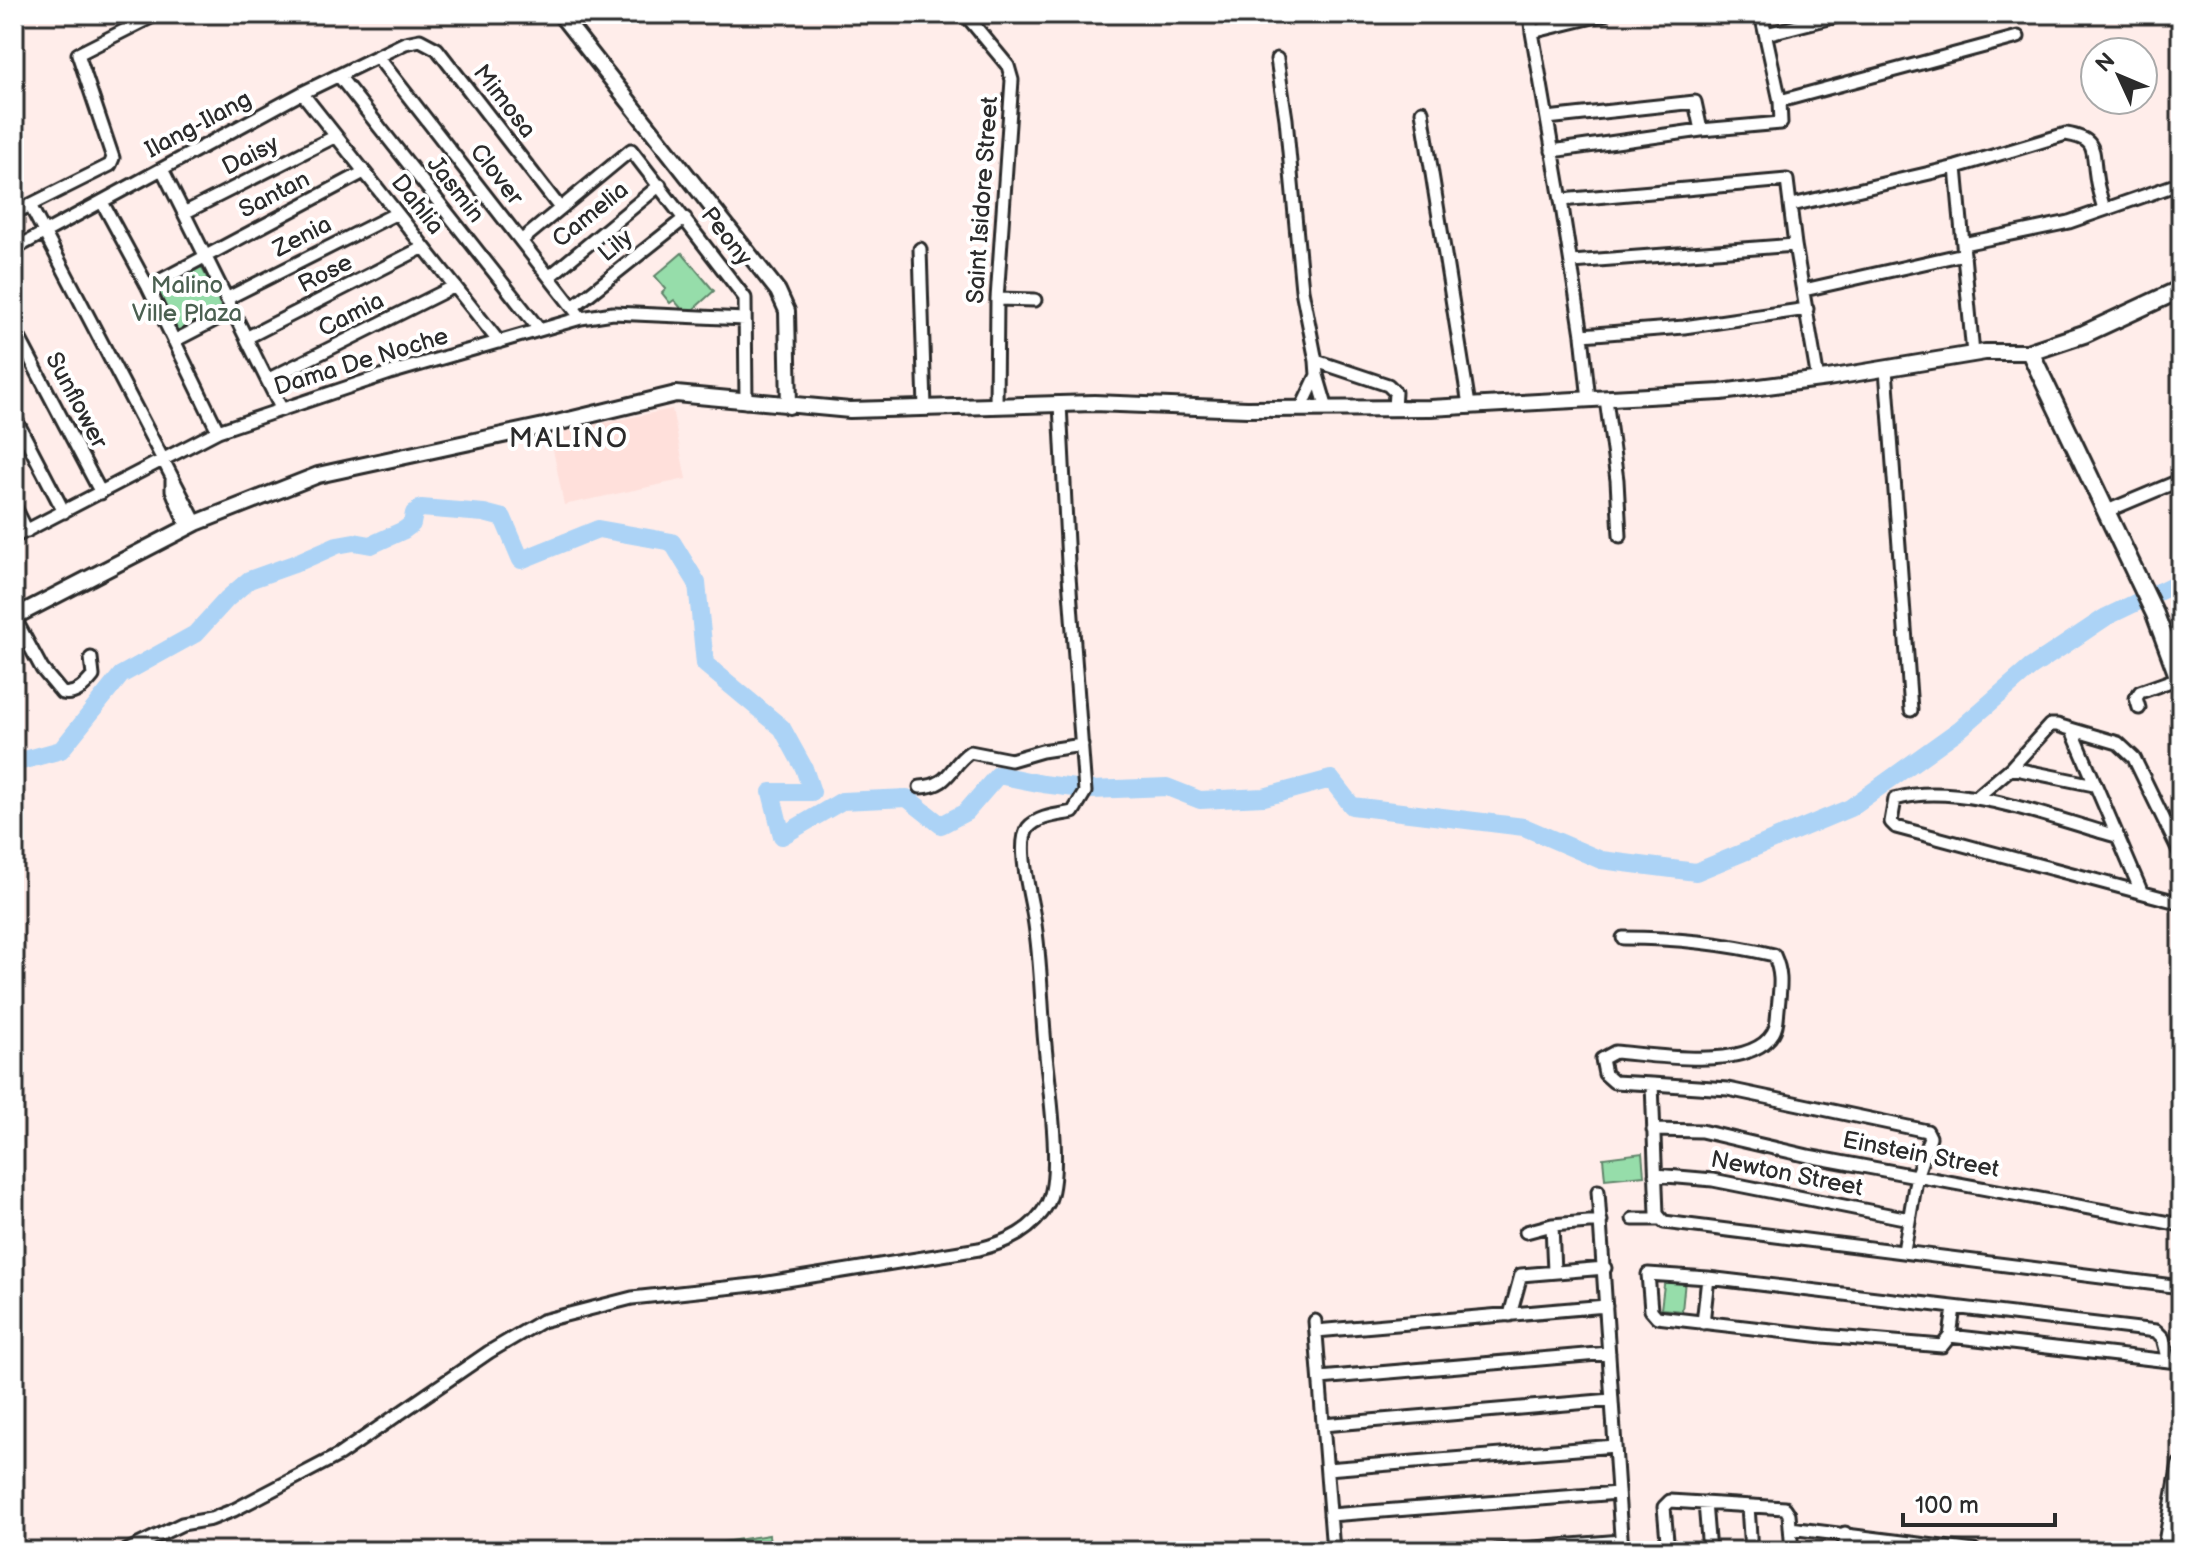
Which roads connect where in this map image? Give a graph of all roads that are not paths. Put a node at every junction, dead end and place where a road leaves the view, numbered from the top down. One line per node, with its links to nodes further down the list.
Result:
1 (157, 14): 33 (street)
2 (560, 14): 78 (street)
3 (965, 14): 52 (street, Saint Isidore Street)
4 (1530, 14): 8 (street)
5 (1605, 14): 8 (street)
6 (1761, 14): 9 (street)
7 (1845, 14): 9 (street)
8 (1532, 32): 18 (street)
9 (1766, 34): 16 (street)
10 (2018, 37): 16 (street)
11 (405, 43): 12 (street, Ilang-Ilang); 31 (street, Mimosa)
12 (377, 56): 14 (street, Ilang-Ilang); 38 (street, Clover)
13 (1277, 59): 67 (street)
14 (339, 76): 15 (street, Ilang-Ilang); 60 (street, Jasmin)
15 (302, 93): 20 (street, Dahlia); 23 (street, Ilang-Ilang)
16 (1780, 101): 19 (street)
17 (1422, 111): 77 (street)
18 (1547, 118): 19 (street); 21 (street)
19 (1701, 130): 21 (street)
20 (336, 136): 24 (street, Dahlia); 34 (street, Daisy)
21 (1552, 151): 28 (street)
22 (1956, 167): 30 (street); 32 (street); 43 (street)
23 (162, 169): 29 (street, Ilang-Ilang); 34 (street)
24 (364, 172): 35 (street, Dahlia); 44 (street, Santan)
25 (2181, 183): 32 (street)
26 (660, 185): 31 (street, Peony); 36 (street, Peony); 46 (street, Camelia)
27 (14, 196): 33 (street)
28 (1561, 200): 30 (street); 45 (street)
29 (102, 202): 37 (street, Ilang-Ilang); 48 (street)
30 (1792, 205): 39 (street)
31 (560, 208): 38 (street)
32 (2104, 209): 43 (street)
33 (21, 210): 37 (street)
34 (184, 213): 44 (street)
35 (397, 213): 40 (street, Dahlia); 51 (street, Zenia)
36 (685, 218): 54 (street, Lily); 58 (street, Peony)
37 (43, 235): 41 (street, Ilang-Ilang); 86 (street)
38 (521, 241): 46 (street, Clover)
39 (1795, 245): 45 (street); 50 (street)
40 (424, 247): 47 (street, Dahlia); 62 (street, Rose)
41 (14, 249)
42 (920, 249): 80 (street)
43 (1964, 249): 50 (street); 66 (street)
44 (205, 255): 48 (street, Santan); 51 (street)
45 (1572, 262): 61 (street)
46 (549, 277): 54 (street, Clover)
47 (455, 286): 64 (street, Dahlia); 70 (street, Camia)
48 (148, 287): 63 (street)
49 (2181, 289): 65 (main road)
50 (1804, 290): 55 (street)
51 (226, 299): 56 (street)
52 (997, 299): 53 (street); 76 (street, Saint Isidore Street)
53 (1035, 300)
54 (573, 307): 57 (street, Clover)
55 (1807, 309): 61 (street); 71 (street)
56 (232, 311): 62 (street); 63 (street)
57 (581, 318): 58 (street, Dama De Noche); 60 (street, Dama De Noche)
58 (745, 319): 74 (street, Peony)
59 (14, 328): 88 (street, Sunflower)
60 (539, 329): 64 (street, Dama De Noche)
61 (1582, 335): 73 (street)
62 (246, 338): 70 (street)
63 (174, 341): 85 (street)
64 (499, 342): 79 (street, Dama De Noche)
65 (2030, 352): 66 (street); 90 (main road)
66 (1973, 354): 68 (street)
67 (1316, 361): 69 (street); 83 (street)
68 (1886, 369): 71 (street); 101 (street)
69 (1317, 375): 81 (street); 82 (street)
70 (267, 380): 79 (street)
71 (1818, 380): 72 (street)
72 (1606, 399): 73 (street); 94 (street)
73 (1589, 400): 77 (street)
74 (746, 402): 78 (street); 92 (street)
75 (1060, 404): 76 (street); 81 (street); 103 (street)
76 (996, 405): 80 (street)
77 (1469, 405): 83 (street)
78 (789, 406): 80 (street)
79 (281, 408): 85 (street, Dama De Noche)
80 (925, 408)
81 (1301, 409): 82 (street)
82 (1327, 409): 83 (street)
83 (1394, 409)
84 (14, 416): 91 (street)
85 (218, 431): 86 (street, Dama De Noche)
86 (162, 461): 88 (street, Dama De Noche); 92 (street)
87 (2181, 480): 90 (street)
88 (101, 493): 91 (street, Dama De Noche)
89 (14, 505): 93 (street)
90 (2107, 511): 97 (main road)
91 (64, 512): 93 (street, Dama De Noche)
92 (189, 519): 96 (street)
93 (27, 531): 95 (street, Dama De Noche)
94 (1620, 536)
95 (14, 537)
96 (14, 617): 98 (street)
97 (2175, 652): 99 (main road)
98 (91, 658)
99 (2180, 681): 100 (street)
100 (2139, 708)
101 (1911, 710)
102 (2072, 730): 104 (street); 105 (street); 109 (street)
103 (1082, 745): 106 (street); 150 (street)
104 (2011, 768): 105 (street); 107 (street)
105 (2094, 785): 108 (street)
106 (920, 787)
107 (1977, 797): 108 (street); 110 (street)
108 (2116, 836): 110 (street)
109 (2181, 855)
110 (2141, 891): 111 (street)
111 (2181, 903)
112 (1623, 938): 113 (street)
113 (1652, 1084): 114 (street); 115 (street)
114 (1653, 1130): 115 (street, Einstein Street); 116 (street)
115 (1917, 1174): 120 (street); 123 (street, Einstein Street)
116 (1655, 1175): 119 (street); 120 (street, Newton Street)
117 (1598, 1191): 121 (street)
118 (1633, 1219): 119 (street)
119 (1659, 1219): 125 (street)
120 (1909, 1219): 125 (street)
121 (1601, 1221): 122 (street); 126 (street)
122 (1552, 1225): 124 (street); 127 (street)
123 (2181, 1225)
124 (1526, 1232)
125 (1904, 1251): 129 (street)
126 (1605, 1268): 127 (street); 130 (street)
127 (1554, 1272): 132 (street)
128 (1708, 1278): 131 (street); 133 (street); 133 (street)
129 (2181, 1284)
130 (1606, 1306): 132 (street); 135 (street)
131 (1954, 1308): 134 (street); 136 (street)
132 (1510, 1315): 137 (street)
133 (1703, 1323): 134 (street)
134 (1950, 1336): 136 (street)
135 (1609, 1353): 137 (street); 138 (street)
136 (2175, 1361)
137 (1320, 1378): 139 (street)
138 (1612, 1400): 139 (street); 140 (street)
139 (1323, 1425): 142 (street)
140 (1615, 1446): 142 (street); 143 (street)
141 (2181, 1466): 159 (main road)
142 (1327, 1469): 146 (street)
143 (1618, 1493): 146 (street); 149 (street)
144 (1705, 1503): 145 (street); 153 (street); 154 (street)
145 (1748, 1506): 147 (street); 155 (street)
146 (1330, 1515): 151 (street)
147 (1790, 1528): 148 (street); 156 (street)
148 (1845, 1533): 157 (street); 158 (street)
149 (1622, 1546): 152 (street)
150 (126, 1551)
151 (1333, 1551)
152 (1496, 1551)
153 (1668, 1551)
154 (1709, 1551)
155 (1751, 1551)
156 (1792, 1551)
157 (1845, 1551)
158 (1975, 1551)
159 (2166, 1551)

